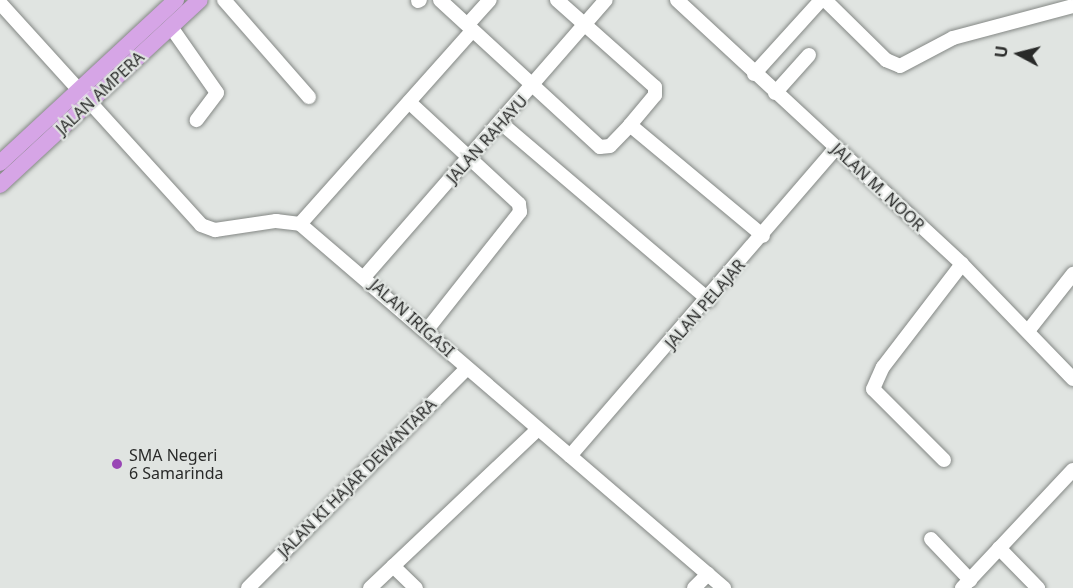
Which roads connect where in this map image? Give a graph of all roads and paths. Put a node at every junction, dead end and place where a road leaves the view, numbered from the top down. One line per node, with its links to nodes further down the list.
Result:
1 (176, 0): 19 (main road, JALAN AMPERA)
2 (200, 0): 14 (main road, JALAN AMPERA)
3 (224, 0): 21 (street)
4 (440, 0): 15 (street)
5 (556, 0): 13 (street)
6 (606, 0): 13 (street, JALAN RAHAYU)
7 (677, 0): 17 (street, JALAN M. NOOR)
8 (821, 0): 17 (street)
9 (825, 0): 12 (street)
10 (484, 2): 15 (street)
11 (0, 3): 19 (street)
12 (1073, 6)
13 (585, 26): 18 (street, JALAN RAHAYU); 26 (street)
14 (171, 27): 23 (main road, JALAN AMPERA); 24 (street)
15 (470, 27): 18 (street); 22 (street)
16 (809, 55): 20 (street)
17 (754, 74): 20 (street, JALAN M. NOOR)
18 (532, 87): 25 (street, JALAN RAHAYU); 26 (street)
19 (78, 90): 23 (street); 29 (main road, JALAN AMPERA)
20 (775, 93): 27 (street, JALAN M. NOOR)
21 (309, 97)
22 (409, 102): 28 (street); 31 (street)
23 (90, 103): 30 (main road, JALAN AMPERA); 31 (street)
24 (197, 120)
25 (501, 123): 28 (street, JALAN RAHAYU); 36 (street)
26 (630, 125): 32 (street)
27 (836, 148): 32 (street, JALAN PELAJAR); 33 (street, JALAN M. NOOR)
28 (470, 158): 35 (street, JALAN RAHAYU); 38 (street)
29 (0, 163)
30 (0, 185)
31 (300, 224): 35 (street, JALAN IRIGASI)
32 (763, 236): 36 (street, JALAN PELAJAR)
33 (962, 264): 37 (street, JALAN M. NOOR); 44 (street)
34 (1073, 274): 37 (street)
35 (365, 276): 38 (street, JALAN IRIGASI)
36 (710, 300): 43 (street, JALAN PELAJAR)
37 (1028, 331): 39 (street, JALAN M. NOOR)
38 (426, 332): 40 (street, JALAN IRIGASI)
39 (1068, 363): 41 (street, JALAN M. NOOR)
40 (467, 368): 42 (street, JALAN IRIGASI); 51 (street, JALAN KI HAJAR DEWANTARA)
41 (1073, 380)
42 (535, 432): 43 (street, JALAN IRIGASI); 48 (street)
43 (570, 456): 49 (street, JALAN IRIGASI)
44 (944, 460)
45 (1073, 470): 47 (street)
46 (931, 539): 50 (street)
47 (999, 548): 50 (street); 56 (street)
48 (393, 566): 52 (street); 53 (street)
49 (708, 574): 54 (street); 55 (street, JALAN IRIGASI)
50 (966, 584)
51 (248, 588)
52 (370, 588)
53 (416, 588)
54 (694, 588)
55 (724, 588)
56 (1038, 588)

